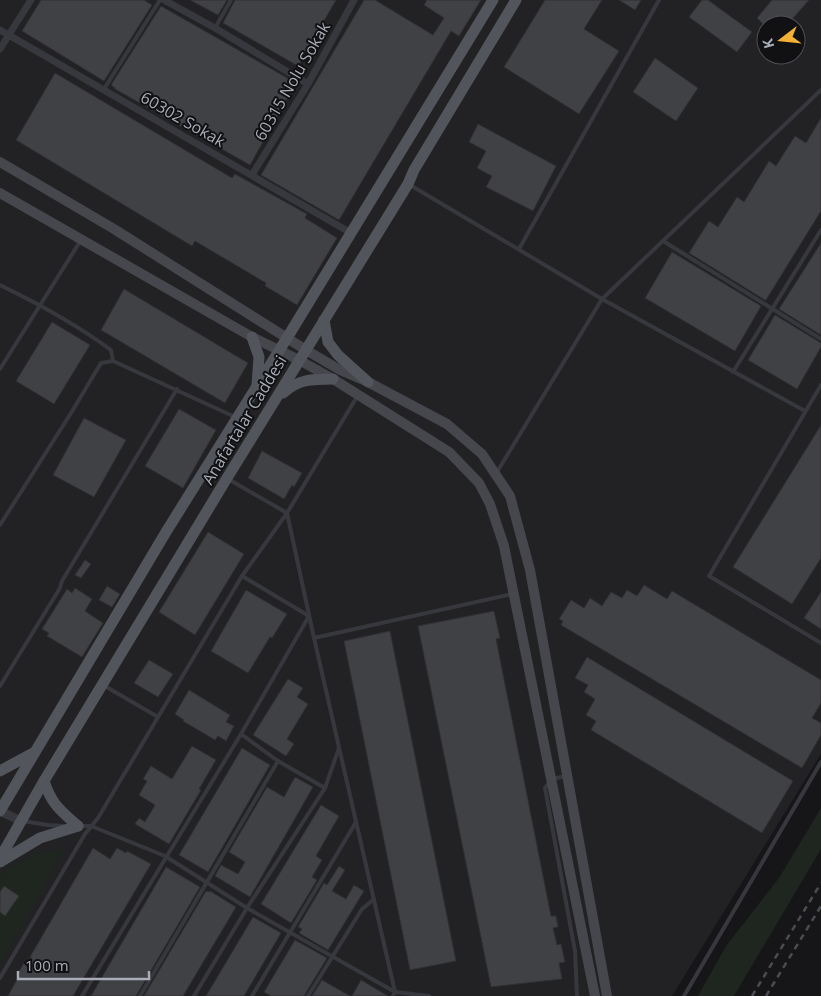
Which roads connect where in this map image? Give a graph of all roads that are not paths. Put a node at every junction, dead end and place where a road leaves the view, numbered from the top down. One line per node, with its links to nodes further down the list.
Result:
1 (31, 0): 11 (street)
2 (160, 0): 14 (lane)
3 (164, 0): 9 (street)
4 (231, 0): 9 (lane)
5 (354, 0): 13 (street, 60315 Nolu Sokak)
6 (493, 0): 21 (main road, Anafartalar Caddesi)
7 (516, 0): 18 (main road, Anafartalar Caddesi)
8 (659, 0): 24 (lane)
9 (215, 28): 13 (street)
10 (0, 30): 11 (street, 60302 Sokak)
11 (9, 35): 12 (street); 14 (street, 60302 Sokak)
12 (0, 49)
13 (308, 84): 17 (street, 60315 Nolu Sokak)
14 (104, 90): 17 (street, 60302 Sokak)
15 (821, 90): 23 (lane)
16 (0, 162): 31 (main road)
17 (252, 175): 21 (street, 60302 Sokak)
18 (408, 184): 24 (lane); 29 (main road, Anafartalar Caddesi)
19 (0, 193): 22 (main road)
20 (821, 230): 28 (lane)
21 (351, 233): 31 (main road, Anafartalar Caddesi)
22 (81, 240): 27 (lane); 30 (main road)
23 (662, 241): 26 (lane); 28 (lane)
24 (519, 249): 26 (lane)
25 (0, 285): 27 (lane)
26 (602, 299): 38 (lane); 48 (lane)
27 (40, 305): 36 (lane); 37 (lane)
28 (772, 308): 32 (lane); 38 (lane)
29 (324, 320): 33 (main road, Anafartalar Caddesi); 40 (main road)
30 (252, 337): 34 (main road); 42 (main road)
31 (287, 338): 33 (main road); 34 (main road, Anafartalar Caddesi)
32 (821, 338)
33 (306, 350): 35 (main road, Anafartalar Caddesi); 40 (main road)
34 (279, 351): 35 (main road); 42 (main road, Anafartalar Caddesi)
35 (299, 360): 39 (main road); 45 (main road, Anafartalar Caddesi)
36 (113, 361): 43 (lane); 51 (lane)
37 (0, 369)
38 (733, 372): 46 (lane)
39 (333, 379): 44 (main road); 45 (main road)
40 (368, 382): 48 (main road)
41 (821, 385): 46 (lane)
42 (257, 386): 47 (main road, Anafartalar Caddesi)
43 (177, 389): 47 (lane); 58 (lane)
44 (359, 394): 50 (lane); 53 (main road)
45 (274, 401): 49 (main road, Anafartalar Caddesi)
46 (804, 411): 56 (lane)
47 (238, 418): 62 (main road, Anafartalar Caddesi)
48 (496, 474): 66 (main road)
49 (227, 478): 50 (lane); 57 (main road, Anafartalar Caddesi)
50 (287, 513): 52 (lane); 54 (lane)
51 (0, 525)
52 (242, 576): 54 (lane); 59 (lane)
53 (514, 594): 55 (lane); 67 (main road)
54 (309, 616): 55 (lane); 60 (lane)
55 (314, 638): 61 (lane)
56 (821, 643)
57 (103, 685): 59 (lane); 68 (main road, Anafartalar Caddesi)
58 (0, 686)
59 (158, 716): 73 (lane)
60 (241, 734): 63 (lane); 75 (lane)
61 (339, 747): 69 (lane); 72 (lane)
62 (35, 752): 65 (main road); 70 (main road, Anafartalar Caddesi)
63 (278, 761): 69 (lane); 78 (lane)
64 (821, 762): 95 (lane)
65 (0, 771)
66 (566, 776): 67 (lane); 82 (main road)
67 (552, 779): 82 (main road); 92 (lane)
68 (44, 781): 71 (main road, Anafartalar Caddesi); 74 (main road)
69 (325, 788): 80 (lane)
70 (0, 811): 71 (street)
71 (21, 821): 74 (lane); 76 (main road, Anafartalar Caddesi)
72 (356, 822): 79 (lane); 81 (lane)
73 (91, 826): 74 (lane); 74 (lane); 75 (lane)
74 (81, 830): 77 (main road); 84 (lane)
75 (165, 856): 78 (lane); 86 (lane)
76 (0, 858)
77 (0, 862)
78 (206, 882): 80 (lane); 87 (lane)
79 (374, 899): 83 (lane); 85 (lane)
80 (247, 908): 81 (lane); 88 (lane)
81 (289, 932): 83 (lane); 89 (lane)
82 (593, 954): 93 (main road); 94 (main road)
83 (332, 957): 85 (lane); 90 (lane)
84 (0, 978)
85 (394, 994): 91 (lane)
86 (82, 996)
87 (140, 996)
88 (194, 996)
89 (252, 996)
90 (308, 996)
91 (429, 996)
92 (578, 996)
93 (596, 996)
94 (606, 996)
95 (684, 996)

